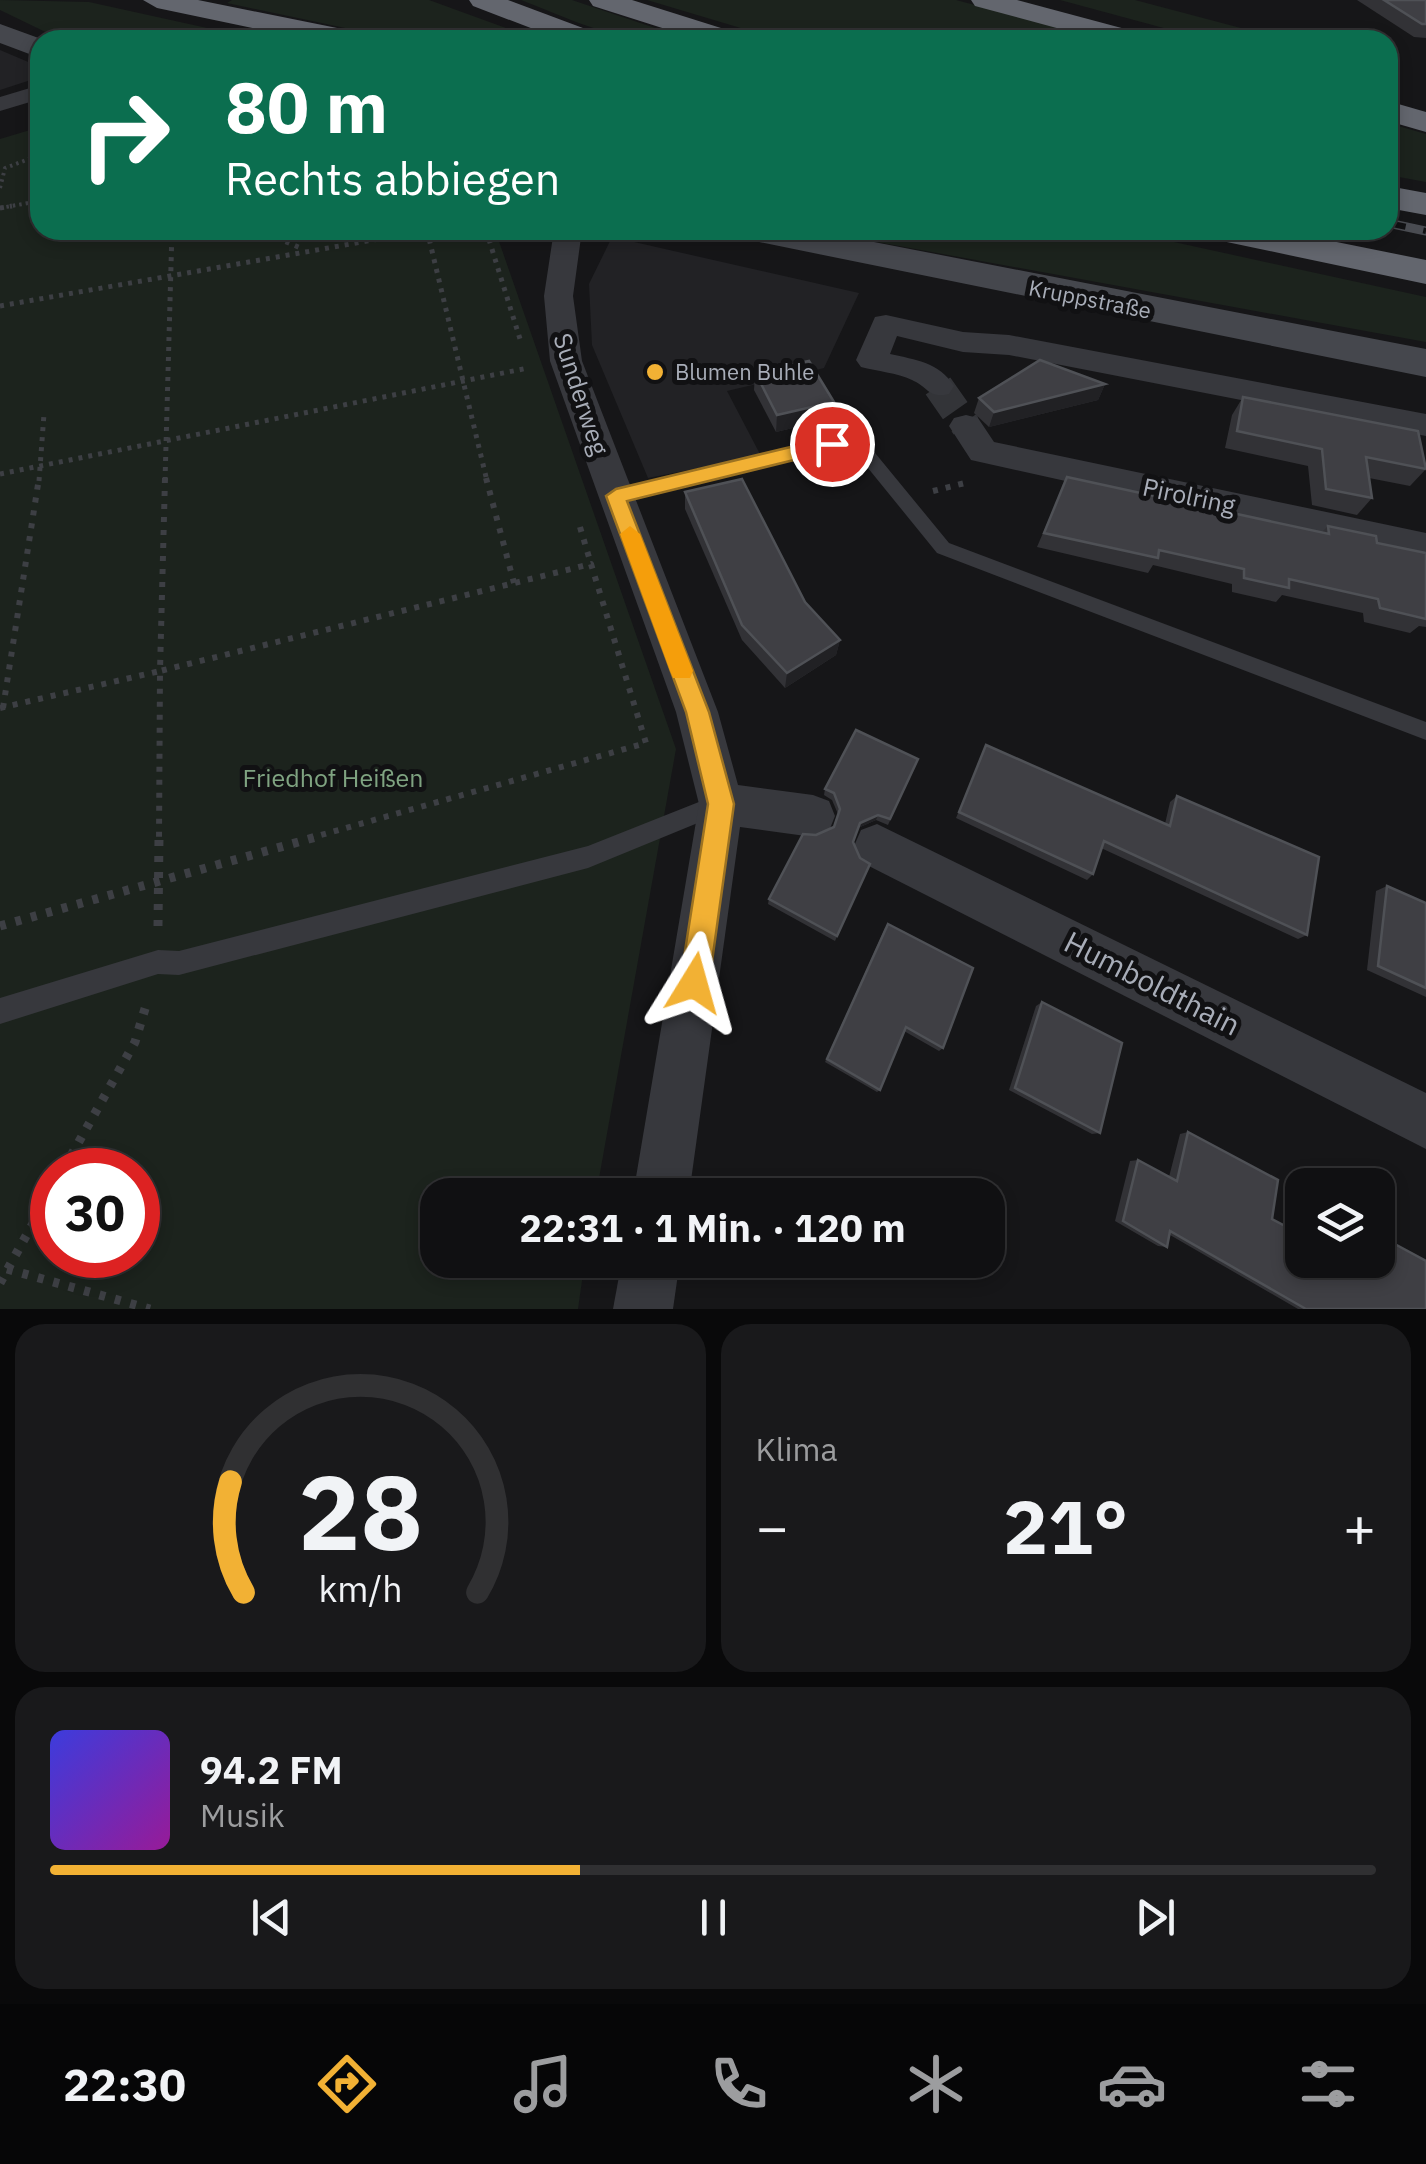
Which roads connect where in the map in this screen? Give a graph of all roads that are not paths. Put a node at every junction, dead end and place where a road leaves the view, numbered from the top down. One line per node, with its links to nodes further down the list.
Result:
1 (157, 0): 5 (highway)
2 (482, 0): 6 (highway)
3 (602, 0): 7 (highway)
4 (985, 0): 8 (highway)
5 (303, 30)
6 (562, 30)
7 (698, 30)
8 (1097, 30)
9 (0, 33): 10 (street)
10 (30, 44)
11 (30, 95): 12 (street)
12 (0, 104)
13 (1398, 114): 14 (highway)
14 (1426, 122)
15 (1398, 198): 16 (highway)
16 (1426, 204)
17 (565, 240): 27 (street, Sunderweg)
18 (804, 240): 24 (street, Kruppstraße)
19 (1271, 240): 22 (highway)
20 (1354, 240): 21 (highway)
21 (1426, 256)
22 (1426, 272)
23 (963, 342): 23 (street); 25 (street)
24 (1426, 364)
25 (1426, 425)
26 (966, 426): 28 (street, Pirolring)
27 (616, 496): 29 (lane); 30 (street, Sunderweg)
28 (1426, 547)
29 (1426, 731)
30 (721, 804): 31 (street); 33 (lane); 35 (street, Sunderweg)
31 (812, 816)
32 (877, 846): 34 (street, Humboldthain)
33 (0, 1011)
34 (1426, 1122)
35 (664, 1178)
36 (648, 1278): 37 (street)
37 (643, 1309)

